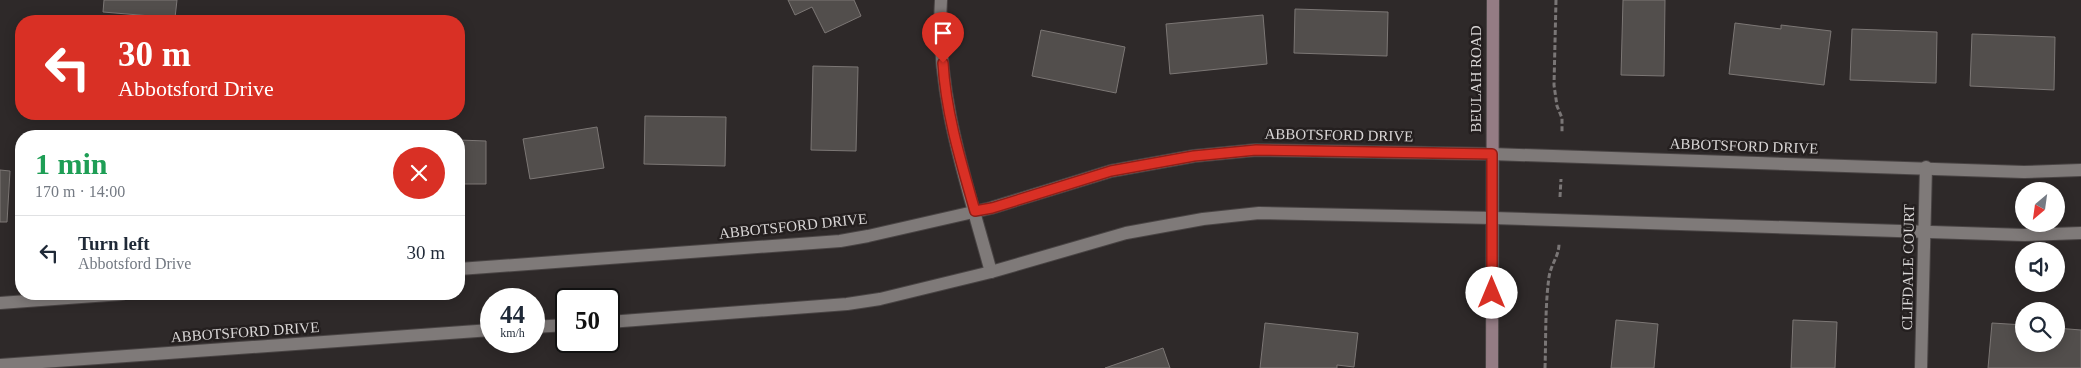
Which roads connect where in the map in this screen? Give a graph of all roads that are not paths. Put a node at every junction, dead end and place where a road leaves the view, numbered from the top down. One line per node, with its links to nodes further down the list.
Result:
1 (941, 0): 6 (street)
2 (1492, 0): 3 (main road, BEULAH ROAD)
3 (1492, 154): 4 (street, ABBOTSFORD DRIVE); 6 (street, ABBOTSFORD DRIVE); 7 (main road, BEULAH ROAD)
4 (1926, 167): 5 (street, ABBOTSFORD DRIVE); 8 (street, CLIFDALE COURT)
5 (2081, 170)
6 (975, 211): 10 (street, ABBOTSFORD DRIVE); 11 (street)
7 (1493, 218): 8 (street); 11 (street); 17 (main road, BEULAH ROAD)
8 (1926, 233): 9 (street); 18 (street, CLIFDALE COURT)
9 (2081, 233)
10 (465, 269)
11 (991, 272): 14 (street)
12 (41, 300): 13 (street)
13 (0, 303)
14 (620, 321)
15 (480, 331): 16 (street, ABBOTSFORD DRIVE)
16 (0, 365)
17 (1492, 368)
18 (1921, 368)

